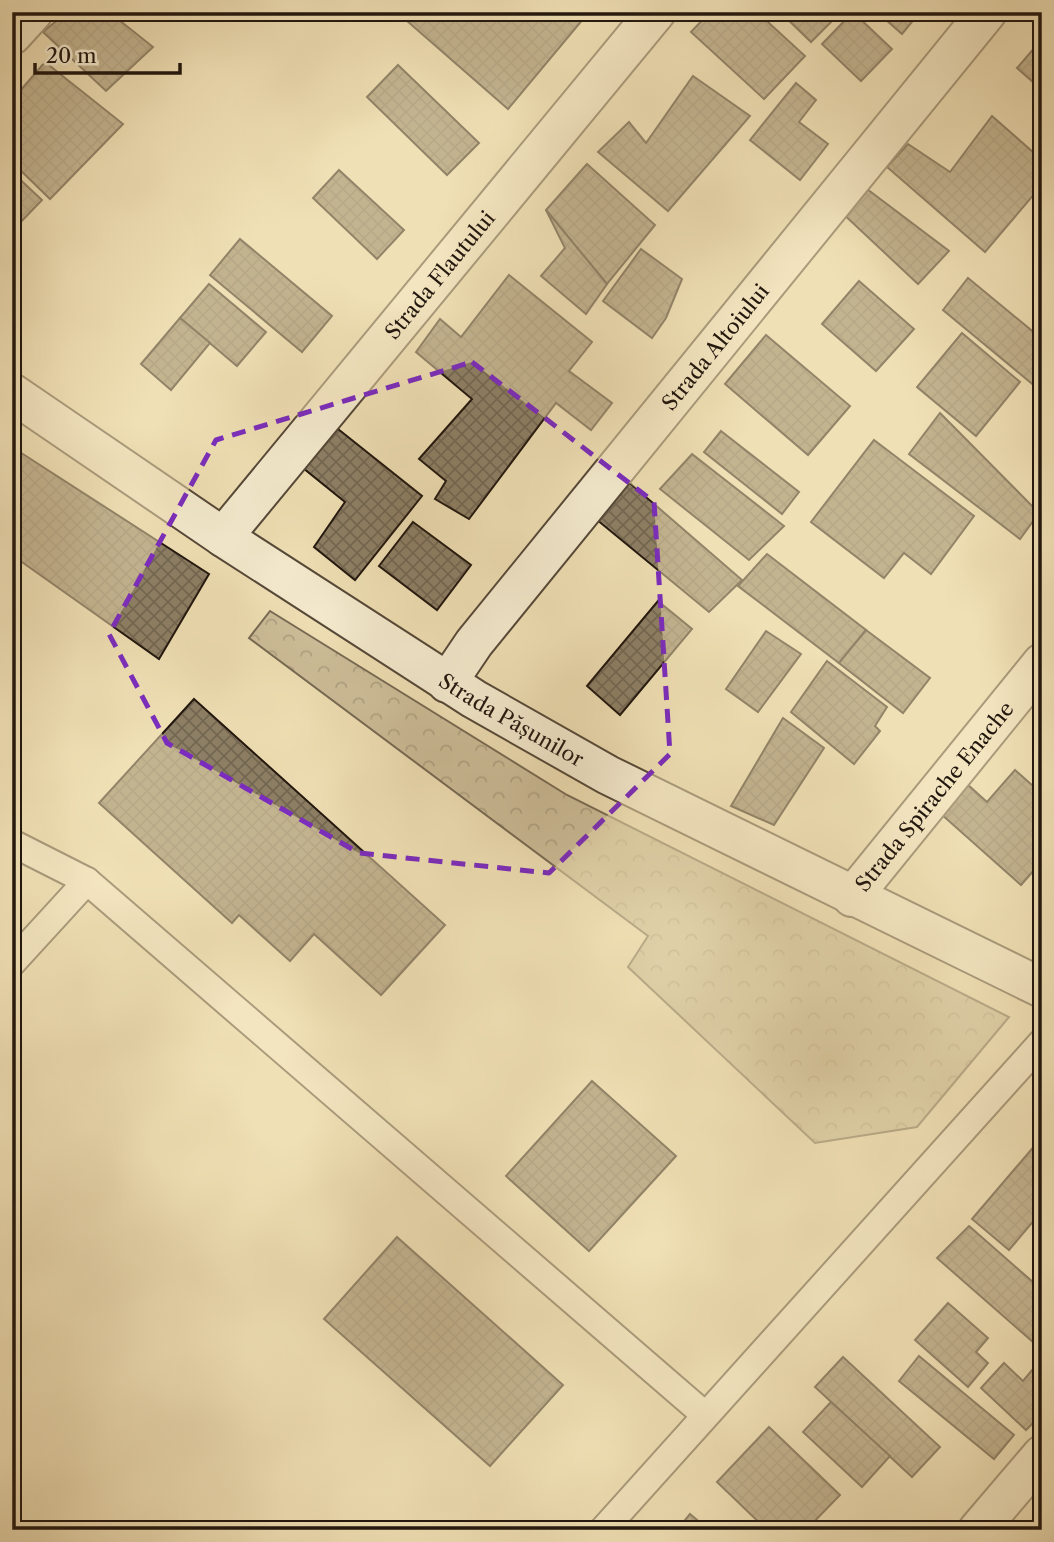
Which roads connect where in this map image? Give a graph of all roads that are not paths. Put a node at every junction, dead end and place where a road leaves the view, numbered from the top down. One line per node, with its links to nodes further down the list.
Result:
1 (33, 12): 4 (street)
2 (656, 12): 6 (street, Strada Flautului)
3 (987, 12): 8 (street, Strada Altoiului)
4 (12, 35)
5 (12, 393): 6 (street, Strada Pășunilor)
6 (223, 537): 8 (street, Strada Pășunilor)
7 (1042, 663): 11 (street, Strada Spirache Enache)
8 (447, 683): 11 (street, Strada Pășunilor)
9 (12, 843): 10 (lane)
10 (87, 881): 12 (lane); 15 (lane)
11 (852, 897): 13 (street, Strada Pășunilor)
12 (12, 963)
13 (1042, 988)
14 (1042, 1042): 15 (lane)
15 (705, 1415): 17 (lane)
16 (1042, 1455): 18 (street)
17 (603, 1530)
18 (978, 1530)

